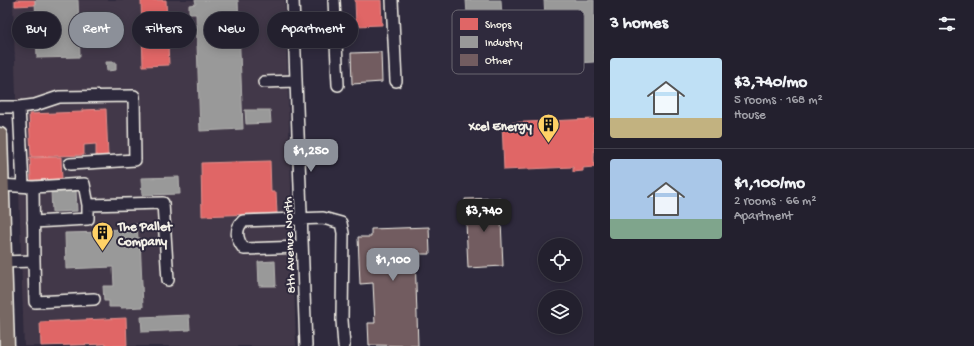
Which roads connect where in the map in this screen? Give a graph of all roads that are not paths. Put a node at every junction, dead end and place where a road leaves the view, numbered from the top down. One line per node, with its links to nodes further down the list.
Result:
1 (293, 0): 4 (street, 8th Avenue North)
2 (334, 0): 7 (street)
3 (392, 0): 5 (street)
4 (296, 80): 6 (street); 15 (street, 8th Avenue North)
5 (396, 81)
6 (264, 82)
7 (338, 85)
8 (0, 107): 9 (street)
9 (19, 107): 11 (street); 13 (street)
10 (0, 135): 12 (main road)
11 (70, 164)
12 (1, 185): 13 (street); 19 (main road)
13 (28, 186): 14 (street); 16 (street)
14 (88, 205): 16 (street); 20 (street)
15 (301, 219): 17 (street, 8th Avenue North); 17 (street); 24 (street)
16 (33, 222): 18 (street)
17 (302, 247): 23 (street, 8th Avenue North)
18 (34, 261): 19 (street); 21 (street)
19 (2, 262): 22 (main road)
20 (168, 280)
21 (94, 299)
22 (7, 346)
23 (306, 346)
24 (344, 346)

